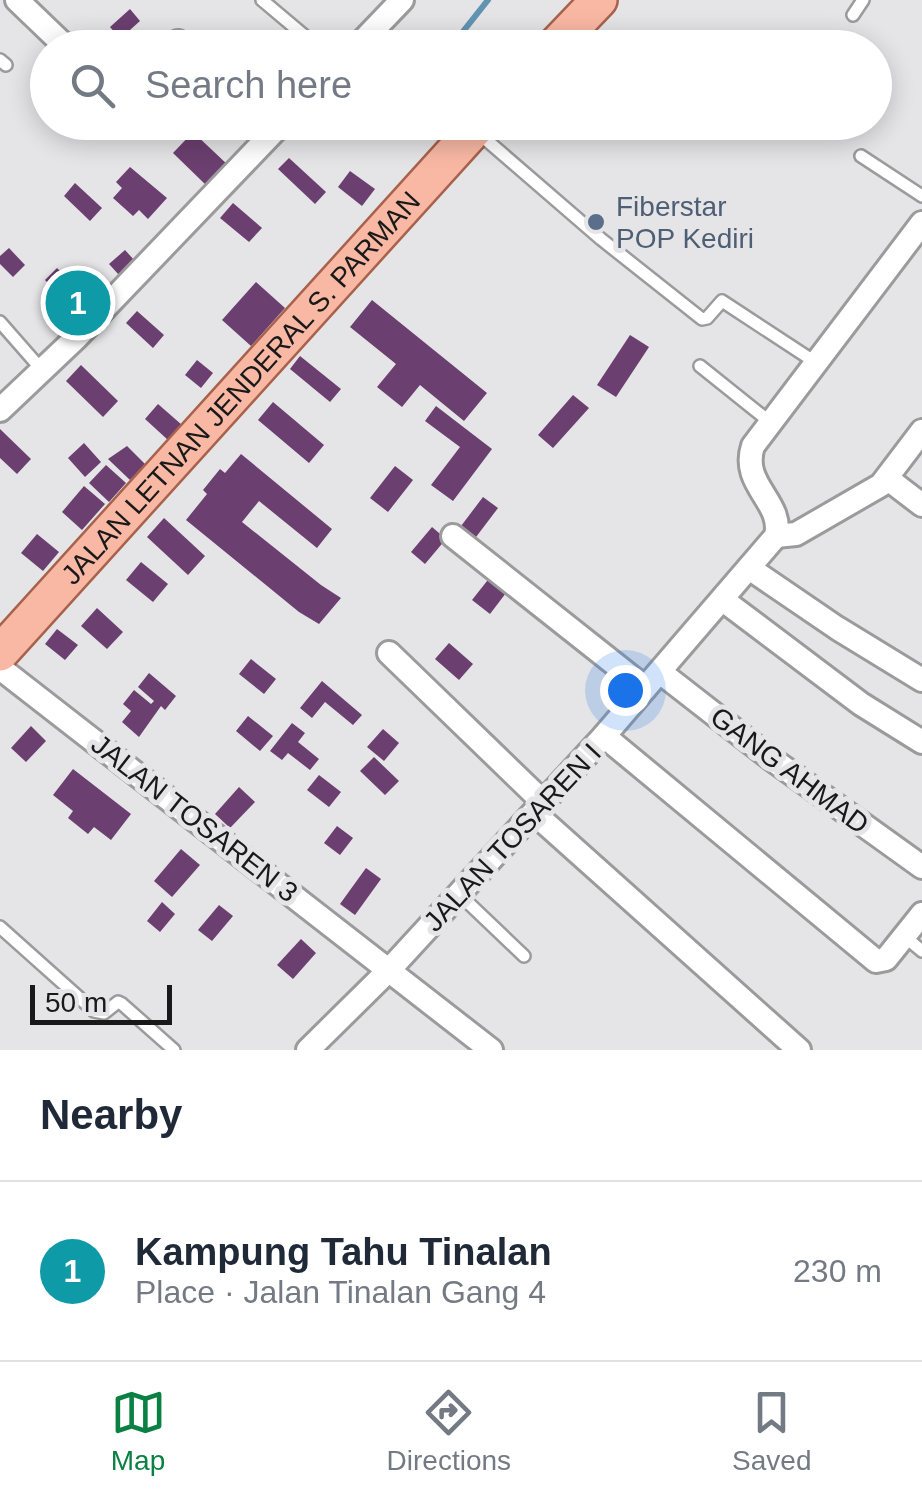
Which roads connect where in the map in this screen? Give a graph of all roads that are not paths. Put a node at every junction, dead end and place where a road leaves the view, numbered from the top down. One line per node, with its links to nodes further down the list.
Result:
1 (17, 0): 7 (street)
2 (262, 0): 8 (lane)
3 (402, 0): 9 (street)
4 (599, 0): 10 (main road)
5 (863, 0): 6 (lane)
6 (854, 15)
7 (48, 30)
8 (298, 30)
9 (373, 30)
10 (570, 30)
11 (260, 140): 20 (street)
12 (465, 140): 30 (main road, JALAN LETNAN JENDERAL S. PARMAN)
13 (493, 140): 18 (lane)
14 (862, 156): 15 (lane)
15 (922, 196)
16 (922, 223): 18 (street)
17 (0, 322): 20 (lane)
18 (815, 362): 22 (street)
19 (700, 366): 22 (lane)
20 (42, 370): 21 (street)
21 (0, 410)
22 (770, 422): 27 (street)
23 (922, 431): 24 (street)
24 (888, 479): 25 (street); 27 (street)
25 (922, 505)
26 (452, 536): 33 (street, GANG AHMAD)
27 (776, 536): 28 (street, JALAN TOSAREN I)
28 (750, 568): 29 (street, JALAN TOSAREN I); 34 (street)
29 (723, 600): 33 (street, JALAN TOSAREN I); 36 (street)
30 (0, 653)
31 (388, 653): 37 (street)
32 (0, 668): 44 (street, JALAN TOSAREN 3)
33 (652, 680): 35 (street, JALAN TOSAREN I); 38 (street, GANG AHMAD)
34 (922, 680)
35 (604, 736): 37 (street, JALAN TOSAREN I); 42 (street)
36 (922, 742)
37 (539, 807): 39 (street, JALAN TOSAREN I); 48 (street)
38 (922, 867)
39 (459, 894): 43 (lane); 44 (street, JALAN TOSAREN I)
40 (922, 914): 42 (street)
41 (0, 928): 45 (lane)
42 (913, 944)
43 (524, 956)
44 (390, 968): 46 (street, JALAN TOSAREN I); 47 (street, JALAN TOSAREN 3)
45 (174, 1050)
46 (308, 1050)
47 (491, 1050)
48 (799, 1050)

